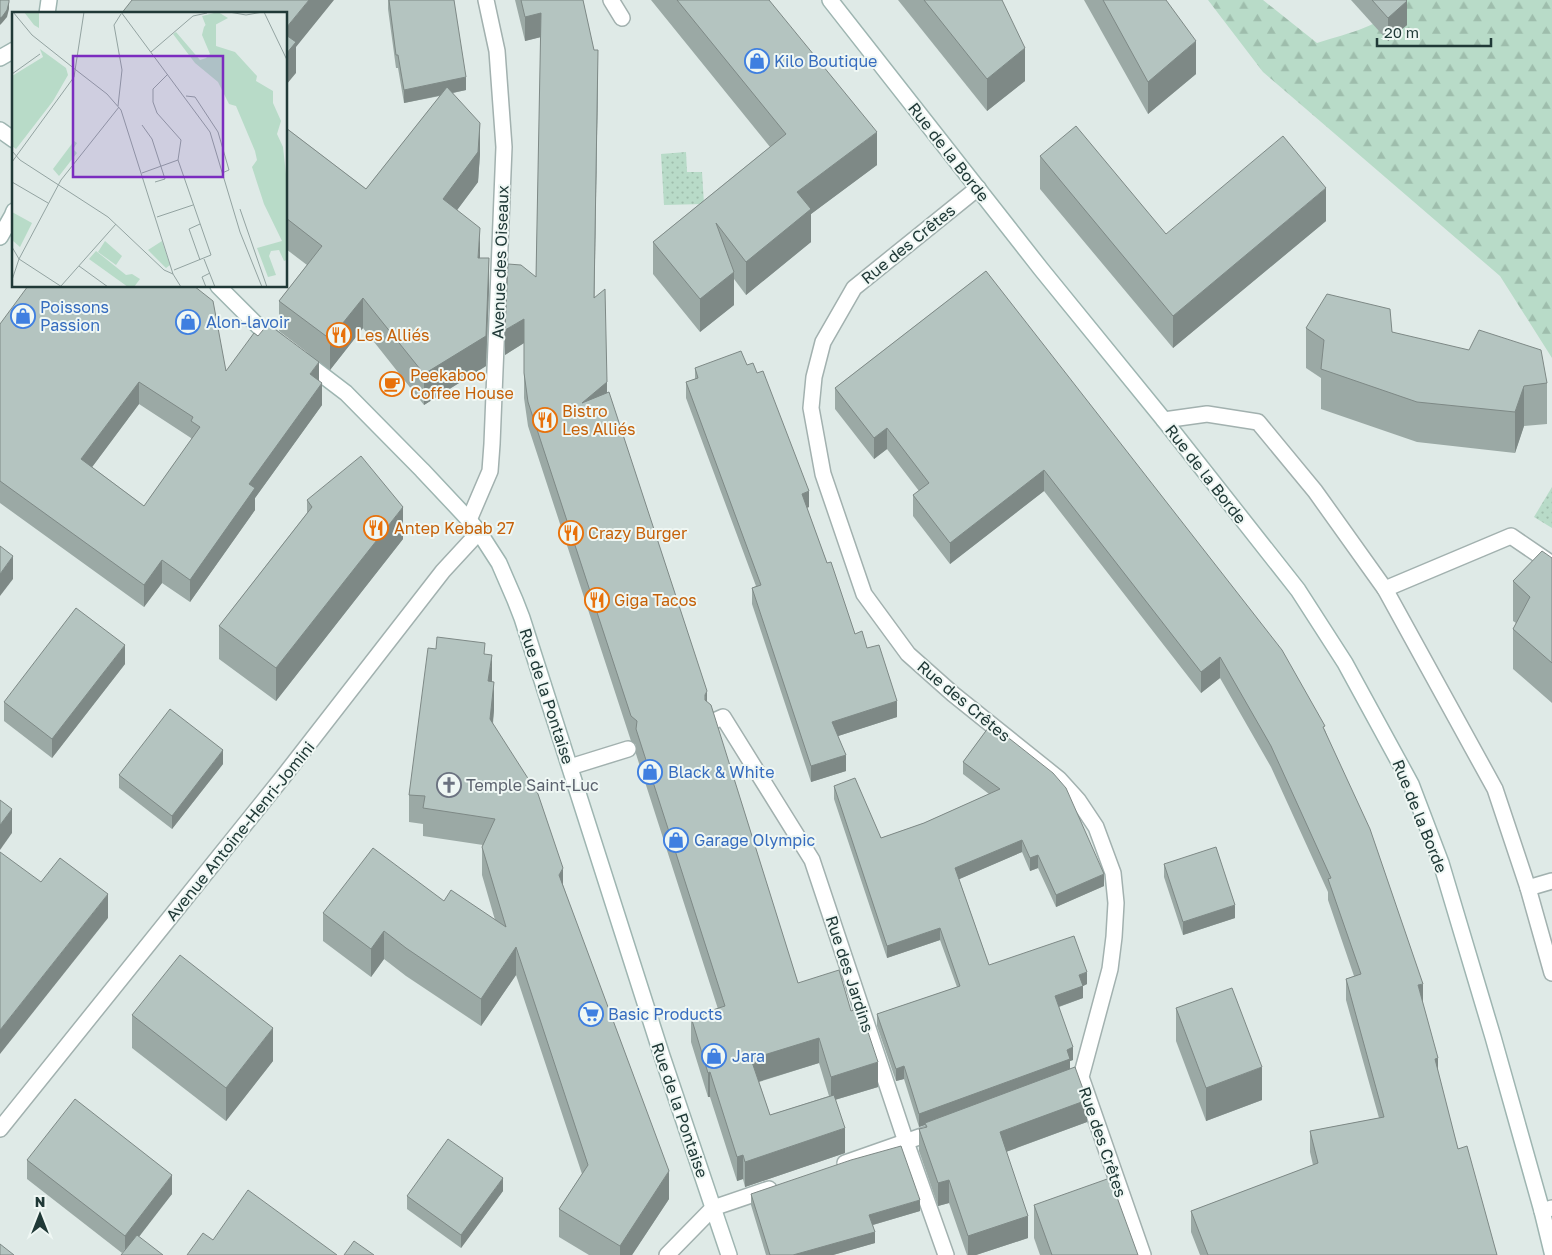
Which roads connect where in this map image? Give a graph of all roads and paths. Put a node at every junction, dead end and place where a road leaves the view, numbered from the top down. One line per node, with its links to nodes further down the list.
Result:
1 (486, 0): 14 (street, Avenue des Oiseaux)
2 (611, 0): 4 (street)
3 (830, 0): 9 (street, Rue de la Borde)
4 (622, 18)
5 (12, 51): 6 (street)
6 (0, 58)
7 (0, 130): 8 (street)
8 (12, 139)
9 (978, 188): 13 (street, Rue de la Borde); 35 (street, Rue des Crêtes)
10 (12, 216): 11 (street)
11 (0, 237)
12 (220, 288): 14 (street, Rue de la Pontaise)
13 (1164, 420): 17 (street, Rue de la Borde); 30 (street, Rue de la Borde)
14 (469, 520): 15 (street, Rue de la Pontaise)
15 (479, 532): 20 (street, Rue de la Pontaise); 25 (street, Avenue Antoine-Henri-Jomini)
16 (1552, 564): 17 (street)
17 (1385, 589): 22 (street, Rue de la Borde)
18 (714, 721): 26 (street, Rue des Jardins)
19 (628, 749): 20 (street)
20 (570, 767): 29 (street, Rue de la Pontaise)
21 (1552, 882): 22 (street)
22 (1528, 888): 23 (street, Rue de la Borde)
23 (1552, 973)
24 (952, 1124): 26 (street)
25 (0, 1129)
26 (906, 1142): 27 (street); 34 (street, Rue des Jardins)
27 (832, 1167)
28 (786, 1183): 29 (street)
29 (713, 1208): 32 (street); 33 (street, Rue de la Pontaise)
30 (1547, 1209): 31 (street, Rue de la Borde)
31 (1552, 1252)
32 (667, 1255)
33 (728, 1255)
34 (946, 1255)
35 (1143, 1255)

